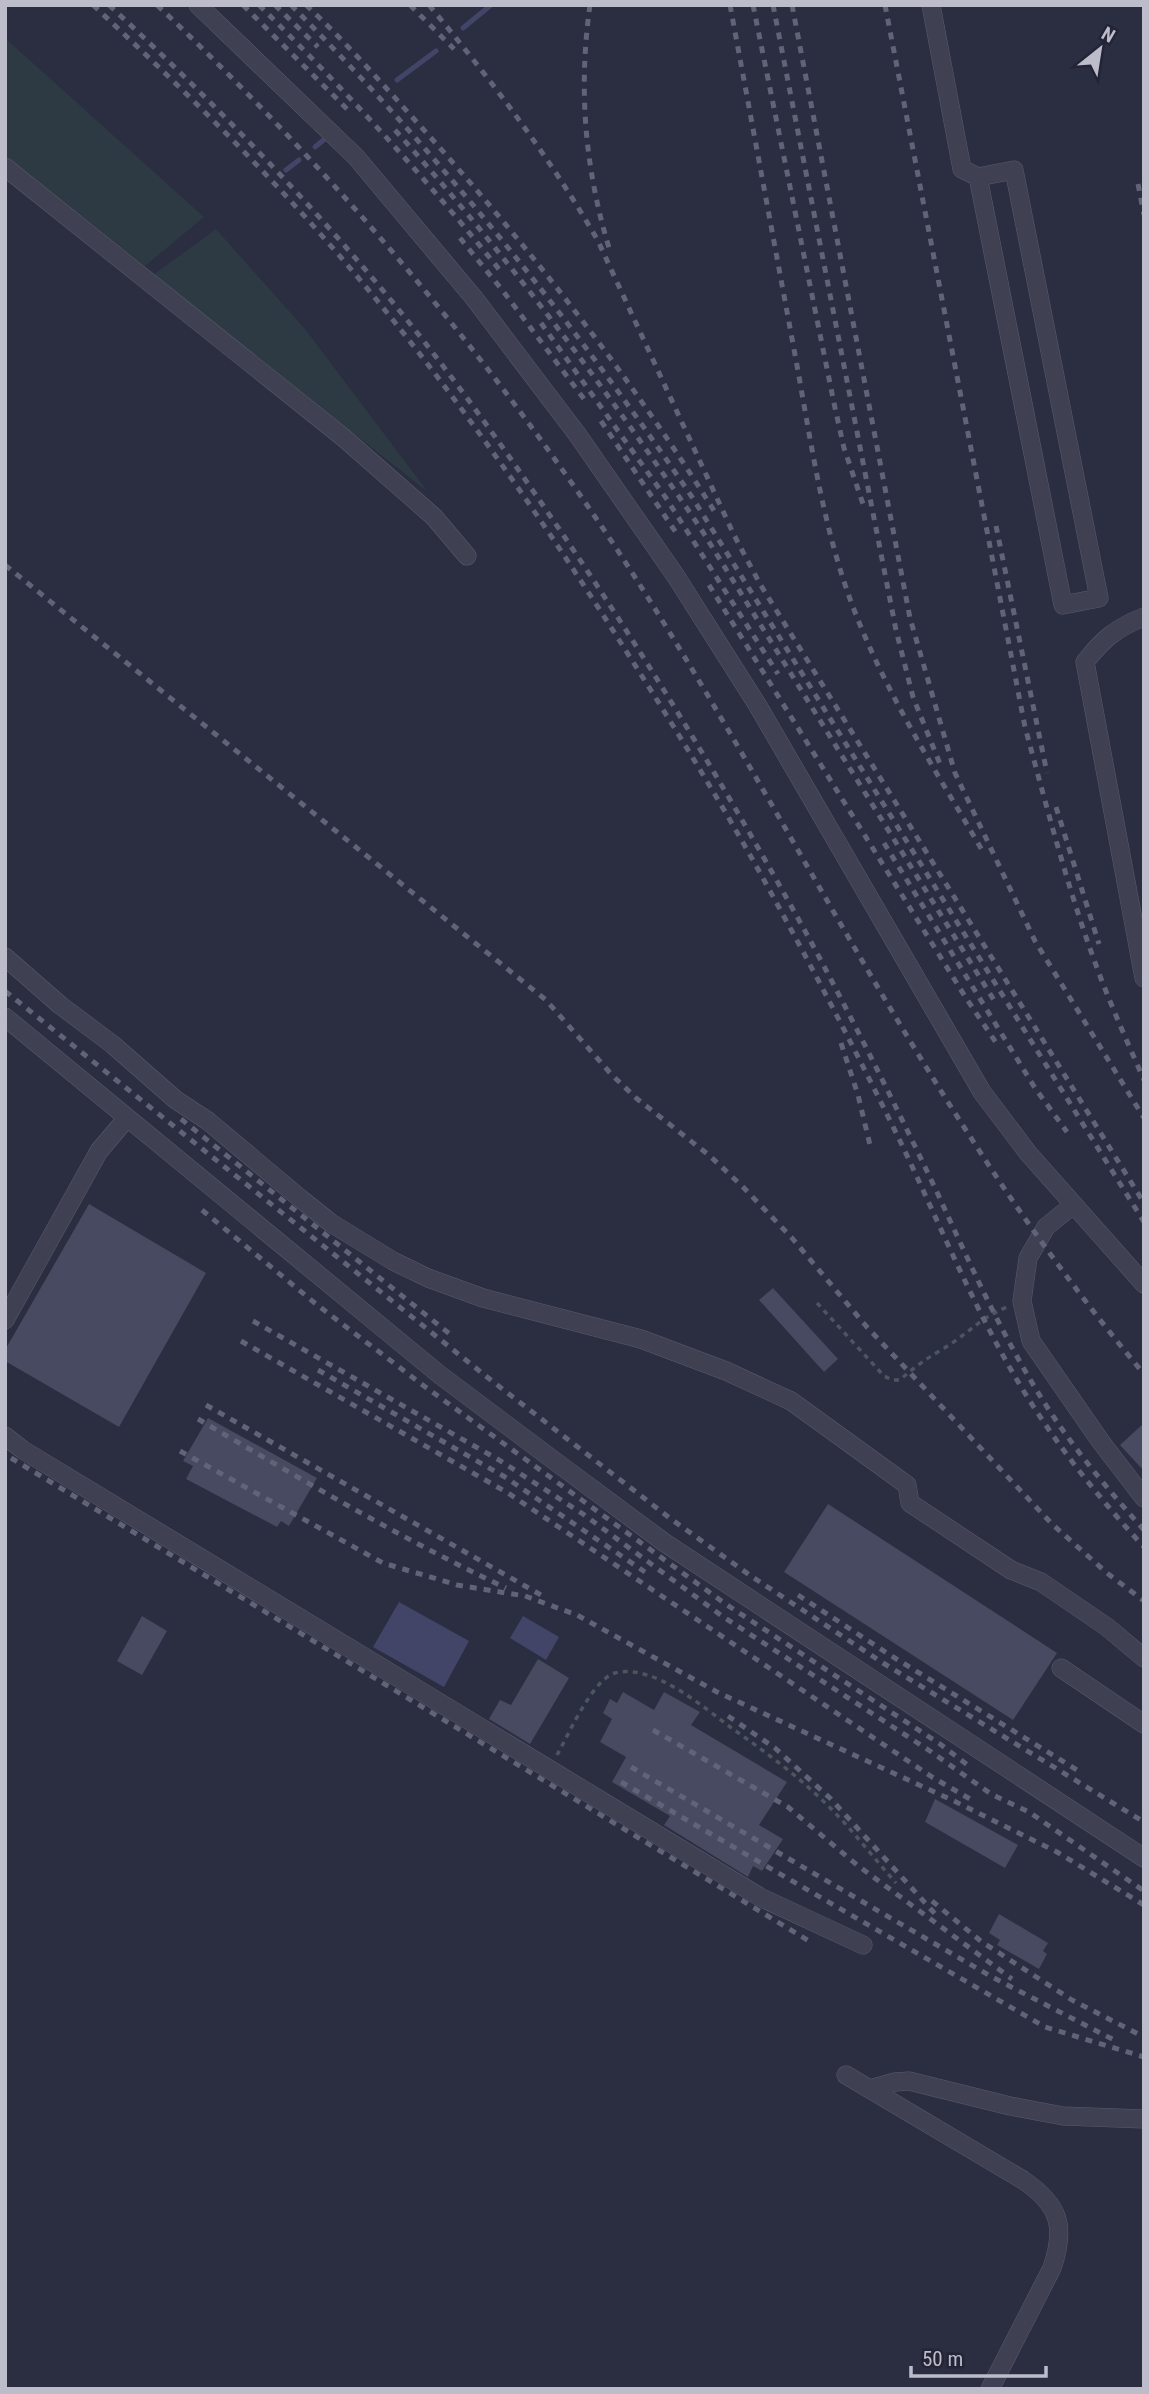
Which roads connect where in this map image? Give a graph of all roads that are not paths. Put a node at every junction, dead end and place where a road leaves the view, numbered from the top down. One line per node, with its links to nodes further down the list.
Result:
1 (198, 5): 11 (lane)
2 (931, 5): 4 (lane)
3 (5, 167): 5 (lane)
4 (978, 177): 4 (lane)
5 (467, 556)
6 (1144, 617): 8 (lane)
7 (5, 957): 16 (lane)
8 (1144, 978)
9 (5, 1017): 10 (lane)
10 (127, 1118): 13 (lane); 19 (lane)
11 (1073, 1205): 12 (lane); 15 (lane)
12 (1144, 1284)
13 (5, 1320)
14 (5, 1436): 20 (lane)
15 (1144, 1498)
16 (1144, 1658)
17 (1061, 1668): 18 (lane)
18 (1144, 1724)
19 (1144, 1858)
20 (863, 1945)
21 (846, 2075): 22 (lane)
22 (870, 2089): 23 (lane); 24 (lane)
23 (1144, 2119)
24 (990, 2389)

